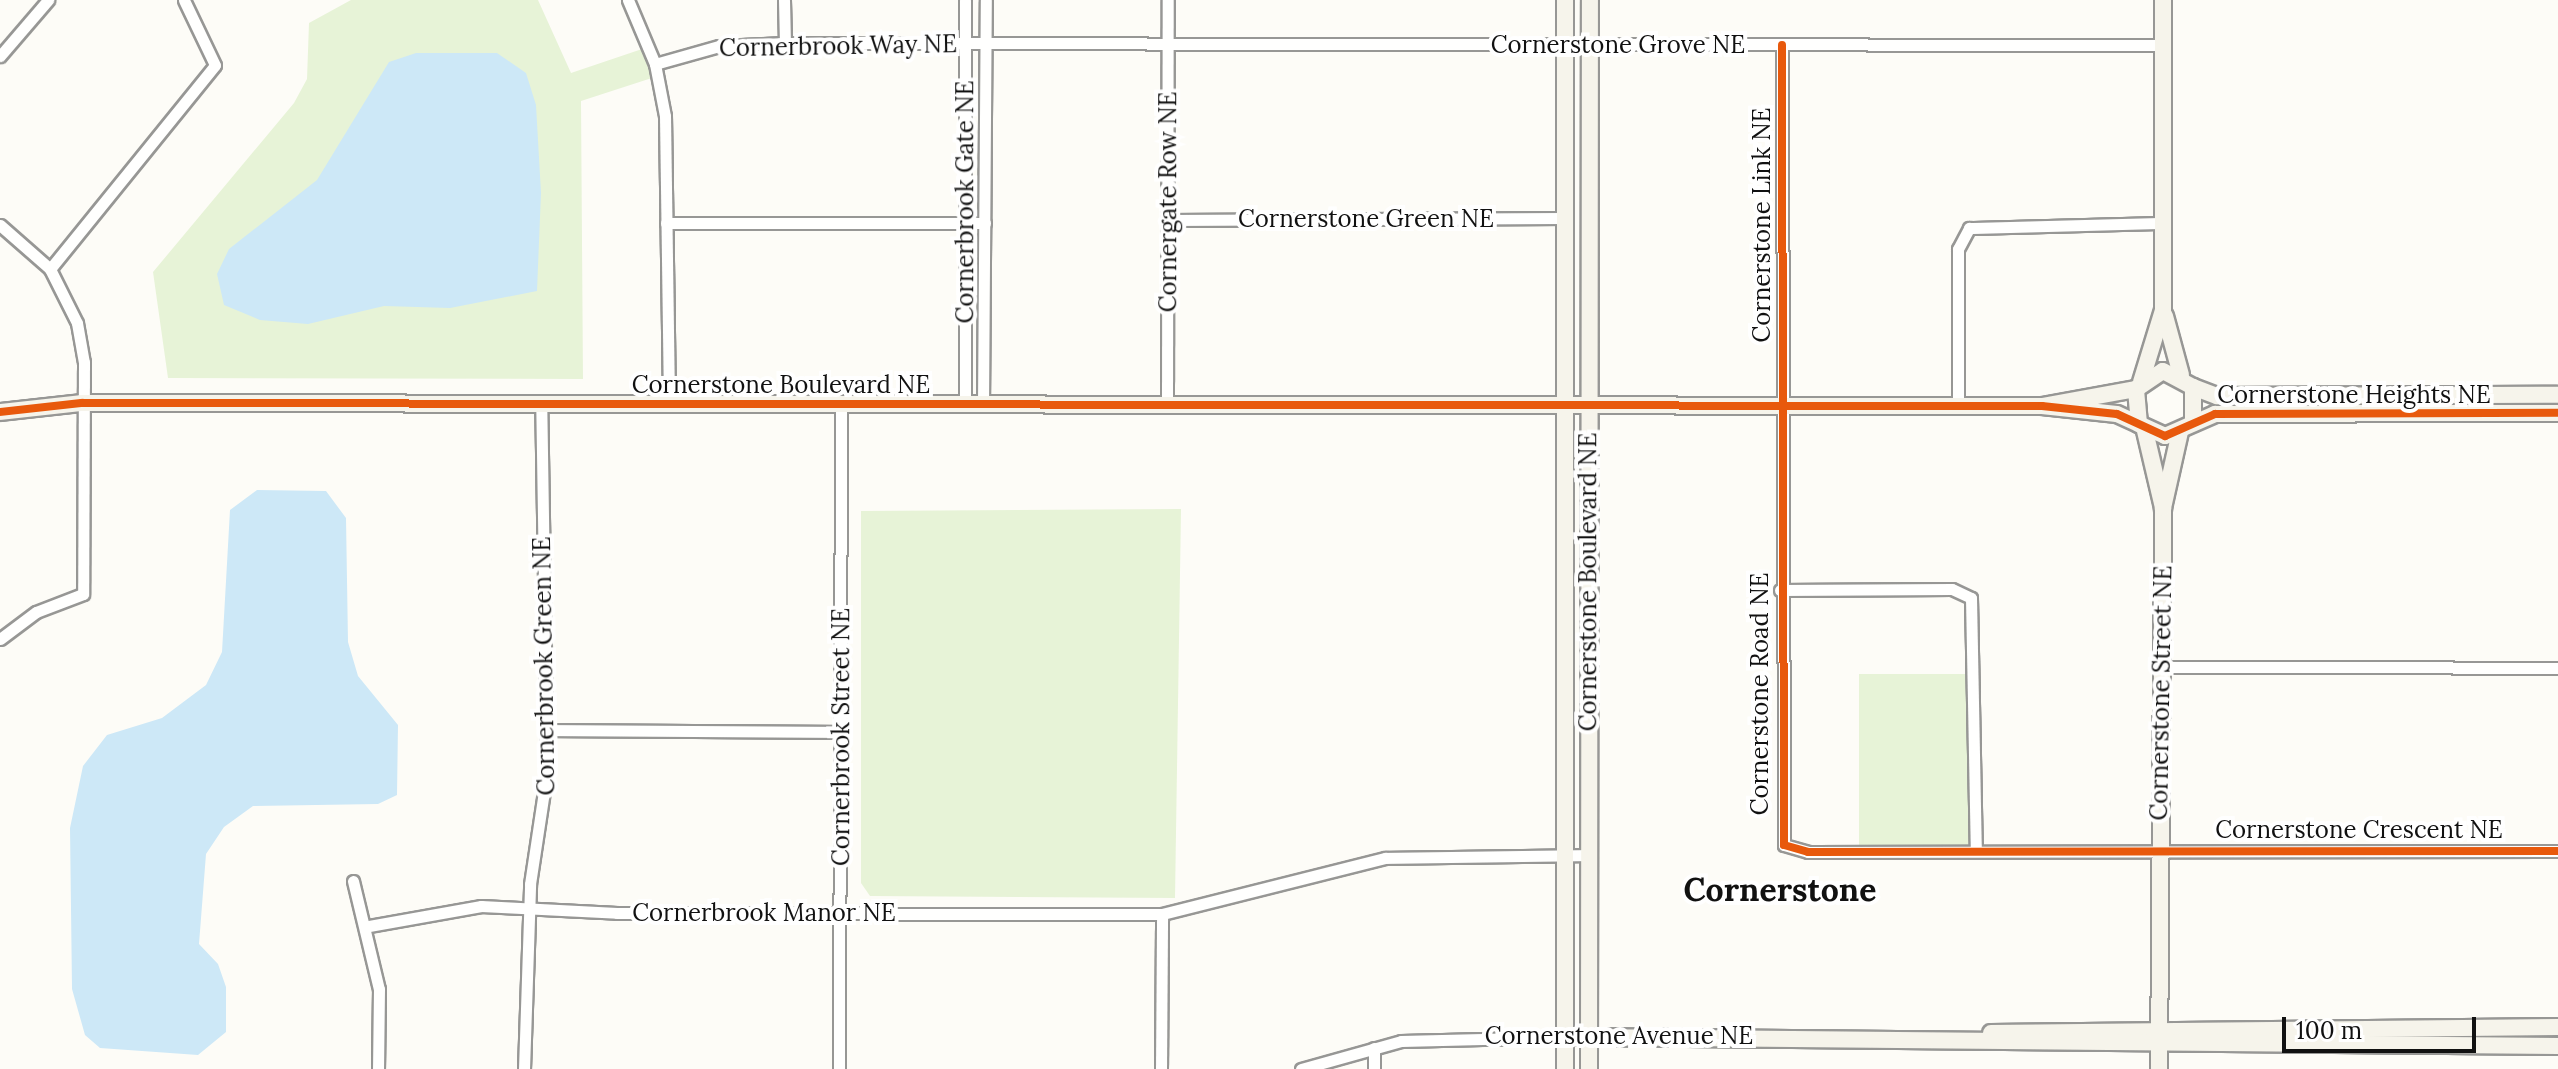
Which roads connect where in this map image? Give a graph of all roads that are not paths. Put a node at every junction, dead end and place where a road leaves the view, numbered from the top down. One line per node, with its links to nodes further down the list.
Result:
1 (48, 0): 18 (street)
2 (184, 0): 27 (street)
3 (628, 0): 19 (street)
4 (784, 0): 11 (street)
5 (965, 0): 12 (street, Cornerbrook Gate NE)
6 (986, 0): 12 (street, Cornerbrook Gate NE)
7 (1168, 0): 13 (street, Cornergate Row NE)
8 (1565, 0): 14 (street, Cornerstone Boulevard NE)
9 (1590, 0): 15 (street, Cornerstone Boulevard NE)
10 (2163, 0): 17 (street)
11 (785, 43): 12 (street, Cornerbrook Way NE); 19 (street, Cornerbrook Way NE)
12 (975, 44): 13 (street, Cornerbrook Way NE); 23 (street, Cornerbrook Gate NE); 24 (street, Cornerbrook Gate NE)
13 (1169, 45): 14 (street, Cornerstone Grove NE); 21 (street, Cornergate Row NE)
14 (1564, 45): 15 (street, Cornerstone Grove NE); 20 (street, Cornerstone Boulevard NE)
15 (1589, 45): 16 (street, Cornerstone Grove NE); 39 (street, Cornerstone Boulevard NE)
16 (1782, 45): 17 (street, Cornerstone Grove NE); 40 (street, Cornerstone Link NE)
17 (2164, 45): 25 (street)
18 (0, 56)
19 (655, 64): 22 (street)
20 (1564, 218): 21 (street, Cornerstone Green NE); 38 (street, Cornerstone Boulevard NE)
21 (1168, 220): 37 (street, Cornergate Row NE)
22 (666, 223): 23 (street); 41 (street)
23 (965, 223): 24 (street); 35 (street, Cornerbrook Gate NE)
24 (985, 223): 36 (street, Cornerbrook Gate NE)
25 (2163, 223): 28 (street); 42 (street)
26 (0, 225): 27 (street)
27 (50, 269): 32 (street)
28 (2163, 310): 29 (street); 30 (street)
29 (2187, 381): 30 (street, Cornerstone Heights NE); 31 (street, Cornerstone Heights NE); 46 (street, Cornerstone Heights NE)
30 (2139, 385): 43 (street, Cornerstone Heights NE); 47 (street)
31 (2558, 395)
32 (82, 403): 33 (street, Cornerstone Boulevard NE); 44 (street, Cornerstone Boulevard NE); 51 (street)
33 (541, 405): 41 (street, Cornerstone Boulevard NE); 54 (street, Cornerbrook Green NE)
34 (841, 405): 35 (street, Cornerstone Boulevard NE); 41 (street, Cornerstone Boulevard NE); 55 (street, Cornerbrook Street NE)
35 (965, 405): 36 (street, Cornerstone Boulevard NE)
36 (983, 405): 37 (street, Cornerstone Boulevard NE)
37 (1167, 405): 38 (street, Cornerstone Boulevard NE)
38 (1563, 405): 39 (street, Cornerstone Heights NE); 59 (street, Cornerstone Boulevard NE)
39 (1587, 405): 40 (street, Cornerstone Heights NE); 60 (street, Cornerstone Boulevard NE)
40 (1782, 405): 42 (street, Cornerstone Heights NE); 50 (street, Cornerstone Road NE)
41 (669, 406)
42 (1958, 406): 43 (street, Cornerstone Heights NE)
43 (2042, 406): 47 (street, Cornerstone Heights NE)
44 (0, 412)
45 (2558, 413): 46 (street, Cornerstone Heights NE)
46 (2193, 420): 48 (street, Cornerstone Heights NE)
47 (2142, 428): 48 (street, Cornerstone Heights NE); 49 (street, Cornerstone Street NE)
48 (2180, 432): 49 (street, Cornerstone Street NE)
49 (2163, 508): 52 (street, Cornerstone Street NE)
50 (1780, 590): 57 (street); 57 (street, Cornerstone Road NE)
51 (0, 639)
52 (2160, 667): 53 (street); 56 (street, Cornerstone Street NE)
53 (2558, 668)
54 (545, 730): 55 (street); 62 (street, Cornerbrook Green NE)
55 (842, 732): 63 (street, Cornerbrook Street NE)
56 (2160, 850): 57 (street, Cornerstone Road NE); 58 (street, Cornerstone Crescent NE); 66 (street, Cornerstone Street NE)
57 (1976, 851)
58 (2558, 851)
59 (1564, 855): 60 (street, Cornerbrook Manor NE); 64 (street, Cornerbrook Manor NE); 68 (street, Cornerstone Boulevard NE)
60 (1588, 855): 69 (street, Cornerstone Boulevard NE)
61 (353, 881): 65 (street)
62 (529, 908): 63 (street, Cornerbrook Manor NE); 65 (street, Cornerbrook Manor NE); 75 (street, Cornerbrook Green NE)
63 (841, 913): 64 (street, Cornerbrook Manor NE); 76 (street, Cornerbrook Street NE)
64 (1162, 914): 77 (street)
65 (369, 926): 74 (street)
66 (2159, 1027): 67 (street, Cornerstone Avenue NE); 70 (street, Cornerstone Avenue NE); 72 (street, Cornerstone Street NE)
67 (2558, 1027)
68 (1564, 1037): 69 (street, Cornerstone Avenue NE); 73 (street, Cornerstone Avenue NE); 80 (street, Cornerstone Boulevard NE)
69 (1589, 1037): 70 (street, Cornerstone Avenue NE); 81 (street, Cornerstone Boulevard NE)
70 (1942, 1037): 72 (street, Cornerstone Avenue NE)
71 (2558, 1046): 72 (street, Cornerstone Avenue NE)
72 (2159, 1047): 82 (street, Cornerstone Street NE)
73 (1374, 1048): 78 (street, Cornerstone Avenue NE); 79 (street)
74 (378, 1069)
75 (524, 1069)
76 (839, 1069)
77 (1161, 1069)
78 (1301, 1069)
79 (1374, 1069)
80 (1565, 1069)
81 (1589, 1069)
82 (2159, 1069)

